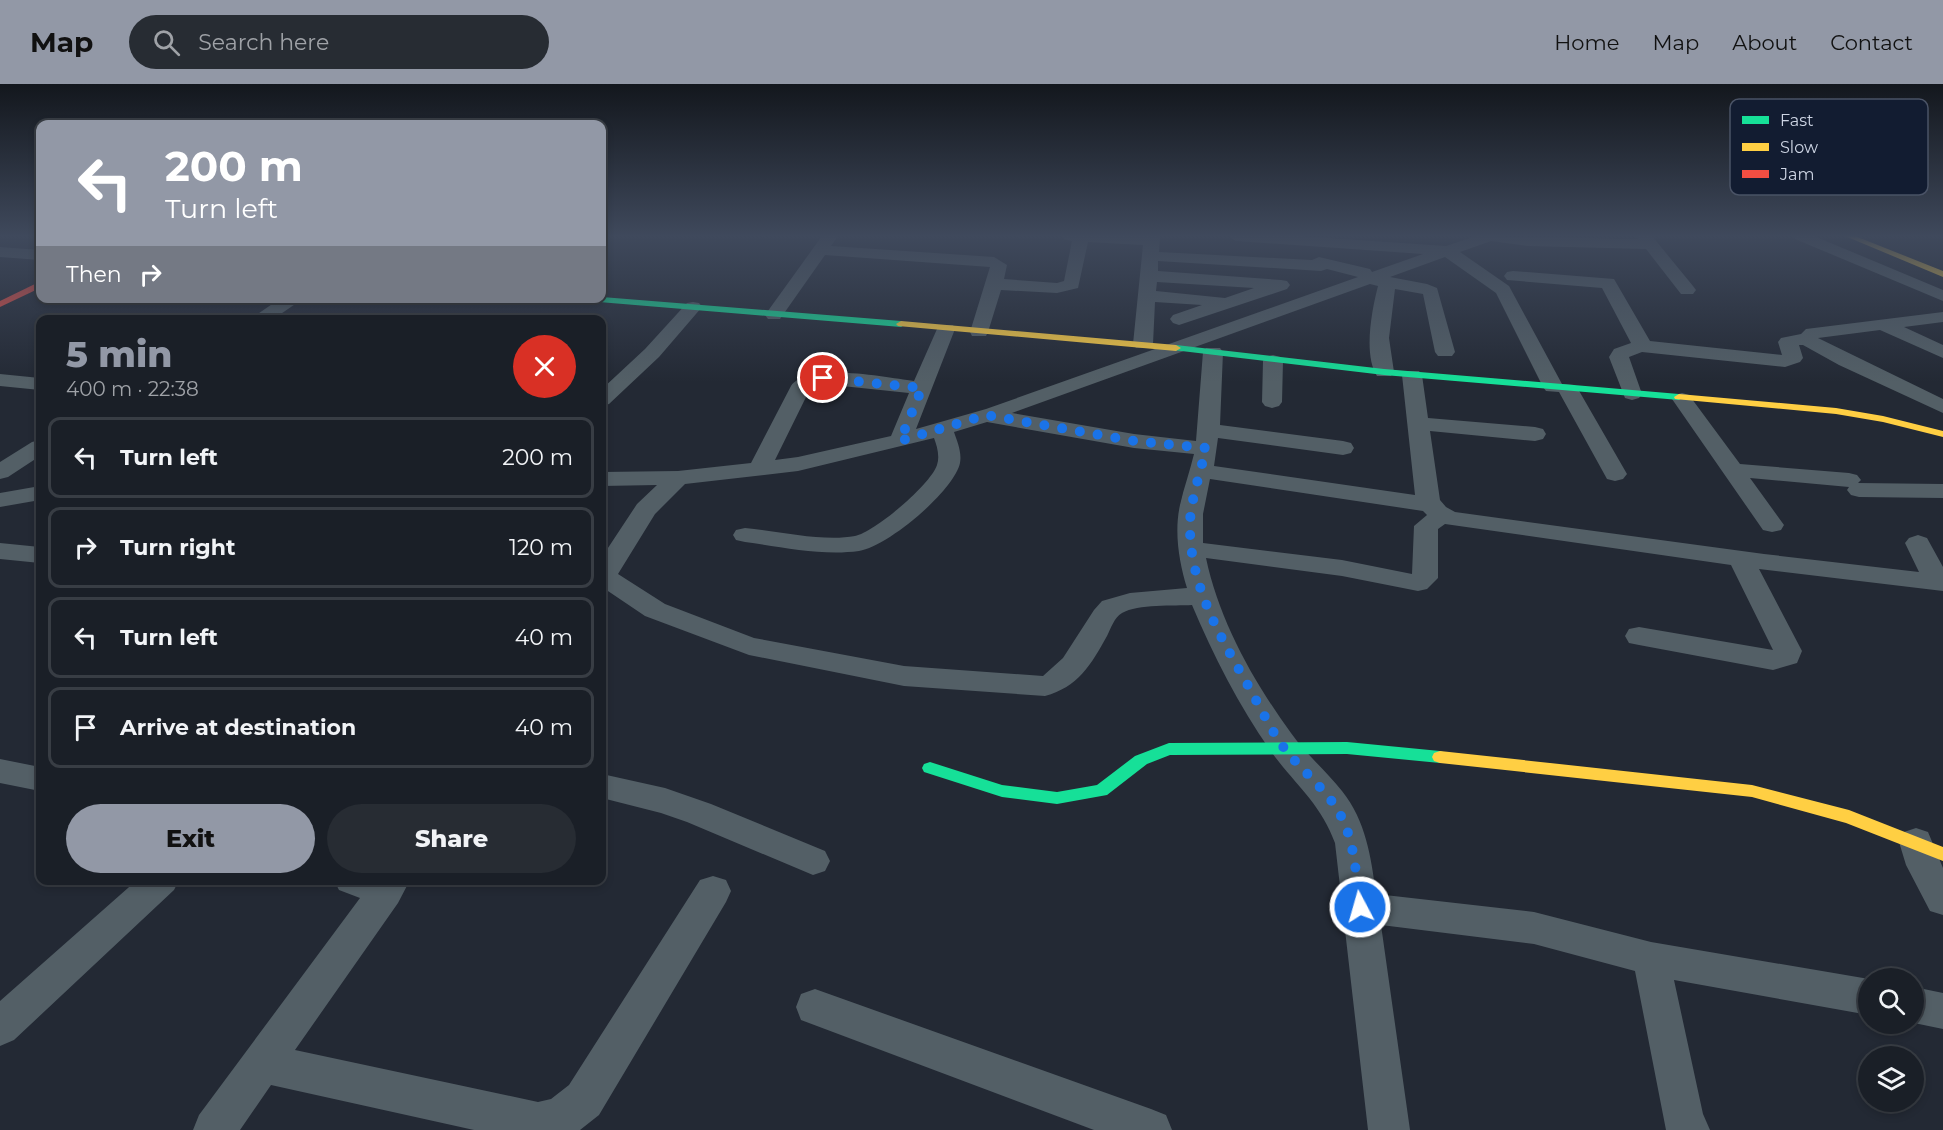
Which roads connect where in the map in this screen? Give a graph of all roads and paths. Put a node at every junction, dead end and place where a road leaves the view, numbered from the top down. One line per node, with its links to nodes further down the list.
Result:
1 (995, 284): 29 (street)
2 (795, 285): 24 (street)
3 (1007, 285): 4 (street)
4 (1069, 285)
5 (1148, 285): 16 (street)
6 (1278, 285): 19 (street)
7 (1353, 285): 33 (street)
8 (1387, 285): 39 (street)
9 (1410, 285): 35 (street)
10 (1496, 285): 45 (street)
11 (1609, 285): 32 (street)
12 (1683, 285): 15 (street)
13 (1917, 285): 17 (street)
14 (36, 287): 21 (main road)
15 (1687, 290)
16 (1147, 296): 19 (street); 31 (street)
17 (1943, 296)
18 (606, 300): 22 (main road)
19 (1229, 302): 26 (street)
20 (286, 303): 23 (street)
21 (0, 304)
22 (693, 307): 24 (main road); 40 (street)
23 (266, 315)
24 (774, 315): 28 (main road)
25 (1943, 317): 27 (street)
26 (1179, 319)
27 (1884, 324): 30 (street); 36 (street)
28 (946, 329): 29 (main road); 44 (street)
29 (979, 332): 31 (main road)
30 (1807, 339): 32 (street); 50 (street)
31 (1143, 344): 33 (main road)
32 (1640, 346): 46 (street)
33 (1177, 347): 34 (main road); 51 (street)
34 (1213, 352): 37 (main road); 58 (street)
35 (1445, 352)
36 (1943, 352)
37 (1273, 361): 39 (main road); 49 (street)
38 (606, 371): 40 (street)
39 (1384, 372): 41 (main road)
40 (629, 375): 47 (street)
41 (1412, 375): 45 (main road); 52 (street)
42 (0, 381): 43 (street)
43 (36, 384)
44 (922, 388): 56 (street); 61 (street)
45 (1560, 388): 46 (main road); 64 (street)
46 (1632, 394): 48 (main road)
47 (606, 396)
48 (1682, 399): 55 (main road); 62 (street)
49 (1272, 402)
50 (1943, 407)
51 (986, 415): 53 (street); 58 (street)
52 (1418, 424): 54 (street); 70 (street)
53 (942, 428): 56 (street); 72 (street)
54 (1535, 434)
55 (1943, 434)
56 (900, 441): 61 (street)
57 (1343, 448): 58 (street)
58 (1205, 450): 70 (street); 74 (street)
59 (0, 451): 60 (street)
60 (34, 451): 63 (street)
61 (760, 468): 65 (street)
62 (1733, 470): 67 (street); 71 (street)
63 (0, 472)
64 (1615, 474)
65 (678, 478): 66 (street); 78 (street)
66 (606, 479)
67 (1943, 491)
68 (36, 494): 69 (street)
69 (0, 500)
70 (1438, 510): 74 (street); 77 (street)
71 (1772, 525)
72 (745, 535)
73 (1918, 543): 80 (street)
74 (1191, 549): 81 (street)
75 (0, 551): 76 (street)
76 (36, 555)
77 (1742, 560): 80 (street); 82 (street)
78 (606, 570)
79 (606, 579): 81 (street)
80 (1943, 582)
81 (1204, 596): 83 (street)
82 (1639, 636)
83 (1285, 749): 84 (main road); 88 (main road); 94 (street)
84 (930, 768)
85 (0, 771): 86 (street)
86 (36, 778)
87 (606, 787): 89 (street)
88 (1930, 848): 93 (street)
89 (813, 861)
90 (156, 885): 100 (street)
91 (375, 885): 101 (street)
92 (712, 891): 101 (street)
93 (1943, 900)
94 (1360, 907): 95 (street); 104 (street)
95 (1651, 960): 96 (street); 105 (street)
96 (1858, 995)
97 (814, 1007): 103 (street)
98 (1924, 1007): 99 (street)
99 (1943, 1011)
100 (0, 1027)
101 (262, 1063): 102 (street)
102 (214, 1130)
103 (1150, 1130)
104 (1389, 1130)
105 (1689, 1130)

